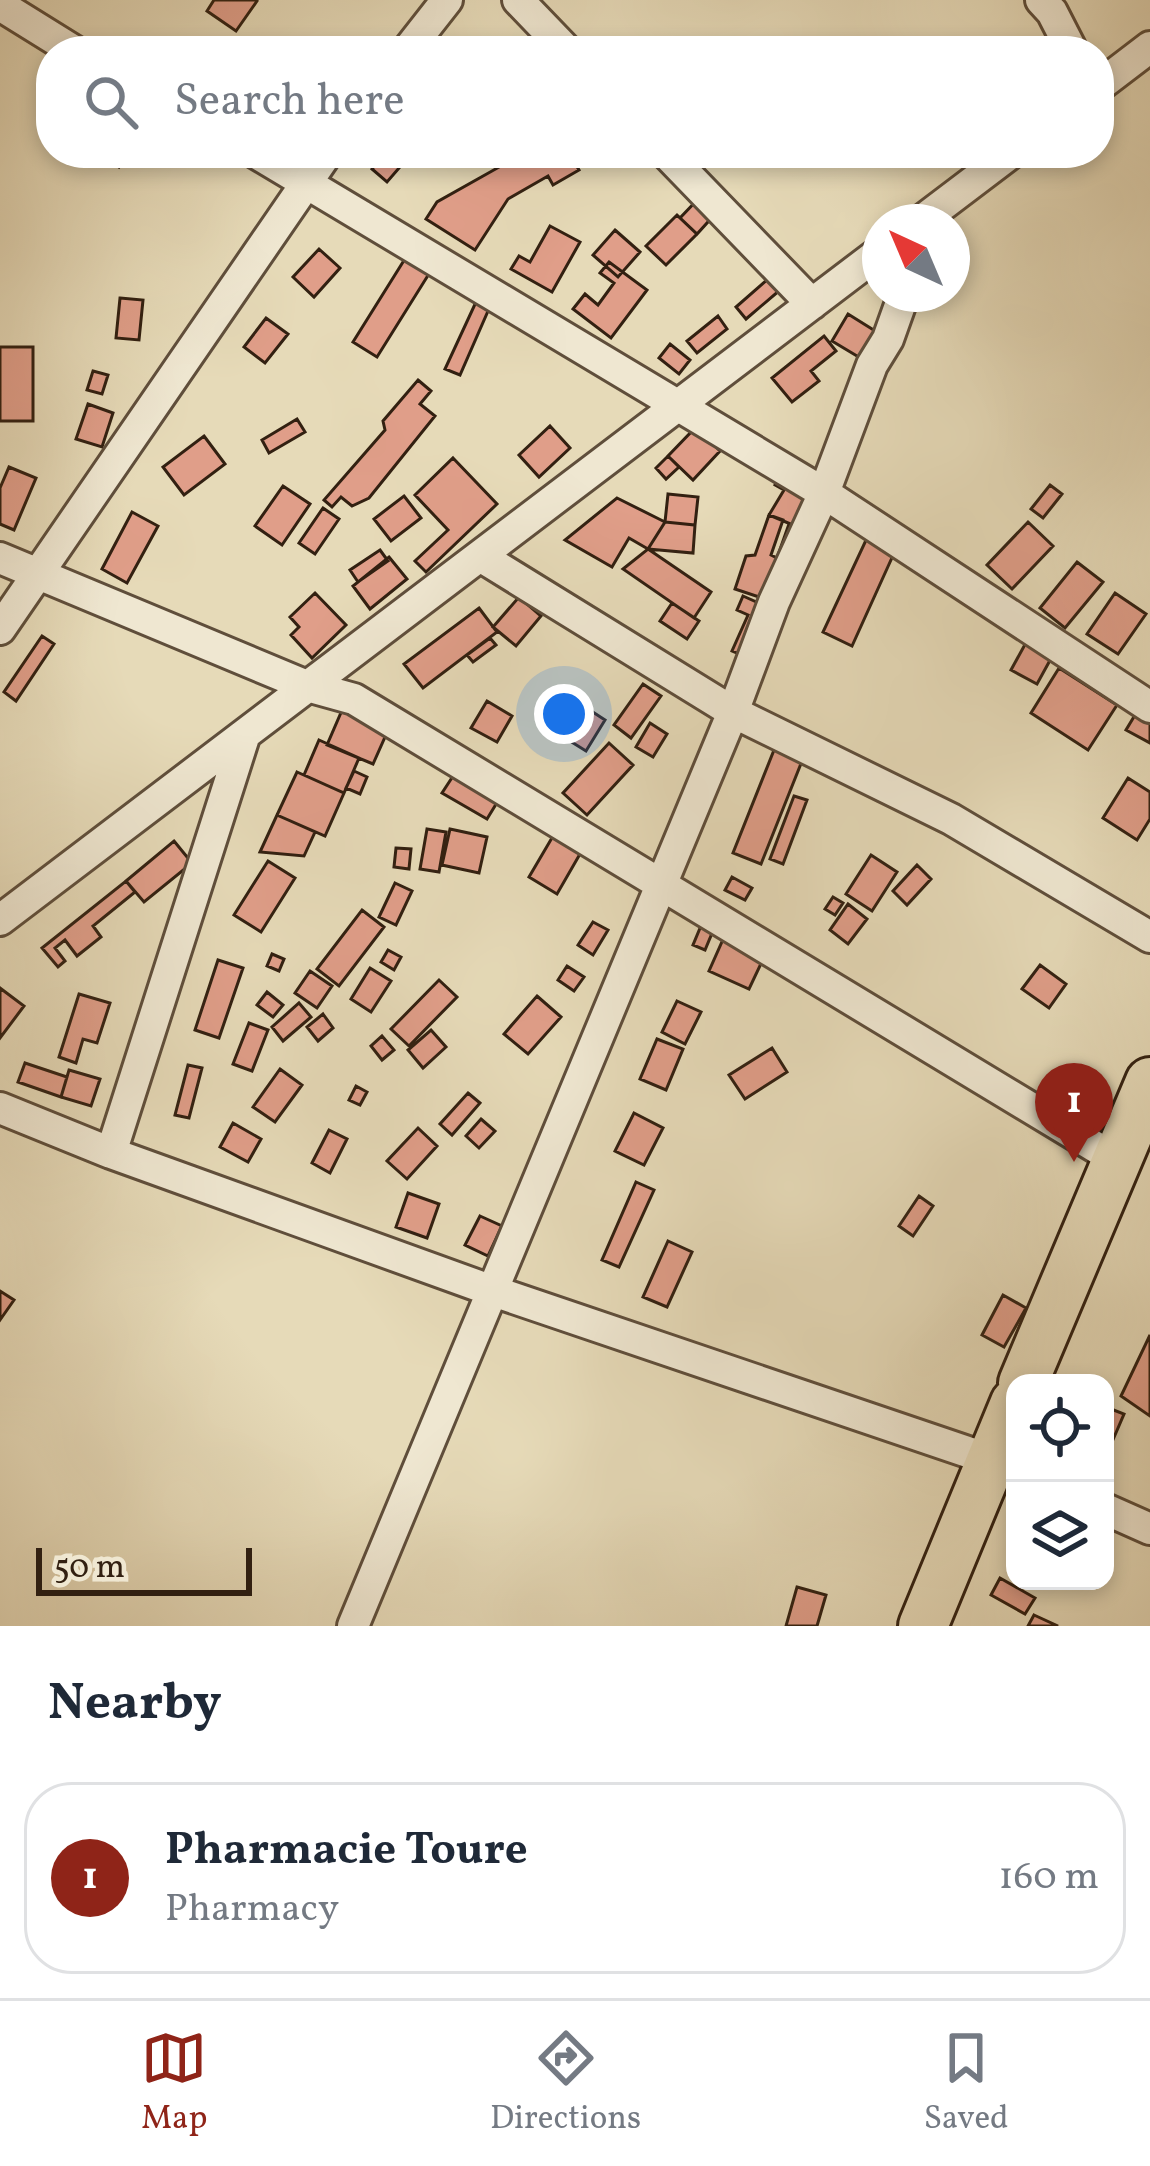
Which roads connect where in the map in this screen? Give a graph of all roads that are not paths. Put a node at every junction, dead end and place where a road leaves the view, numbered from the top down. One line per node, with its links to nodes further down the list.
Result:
1 (447, 0): 6 (street)
2 (518, 0): 7 (street)
3 (1051, 4): 8 (street)
4 (0, 5): 5 (street)
5 (50, 36)
6 (419, 36)
7 (553, 36)
8 (1063, 36)
9 (1150, 47): 10 (street)
10 (1114, 75)
11 (280, 168): 16 (street)
12 (315, 168): 16 (street)
13 (681, 168): 20 (street)
14 (971, 168): 17 (street)
15 (992, 168): 18 (street)
16 (303, 183): 22 (street); 26 (street)
17 (942, 204)
18 (947, 204)
19 (862, 266): 20 (street)
20 (812, 304): 22 (street)
21 (898, 312): 23 (street)
22 (678, 406): 23 (street); 24 (street)
23 (824, 493): 29 (street); 30 (street)
24 (480, 556): 28 (street); 30 (street)
25 (0, 558): 26 (street)
26 (37, 574): 27 (street); 28 (street)
27 (0, 628)
28 (308, 686): 31 (street); 32 (street)
29 (1150, 707)
30 (733, 712): 32 (street); 34 (street)
31 (245, 734): 33 (street); 37 (street)
32 (662, 882): 38 (street); 39 (street)
33 (0, 920)
34 (1150, 937)
35 (1150, 1082): 38 (main road)
36 (0, 1108): 37 (street)
37 (111, 1153): 39 (street)
38 (1117, 1160): 40 (main road)
39 (490, 1290): 41 (street); 44 (street)
40 (1027, 1374)
41 (1003, 1463): 45 (main road)
42 (1114, 1513): 43 (street)
43 (1150, 1529)
44 (353, 1626)
45 (923, 1626)

